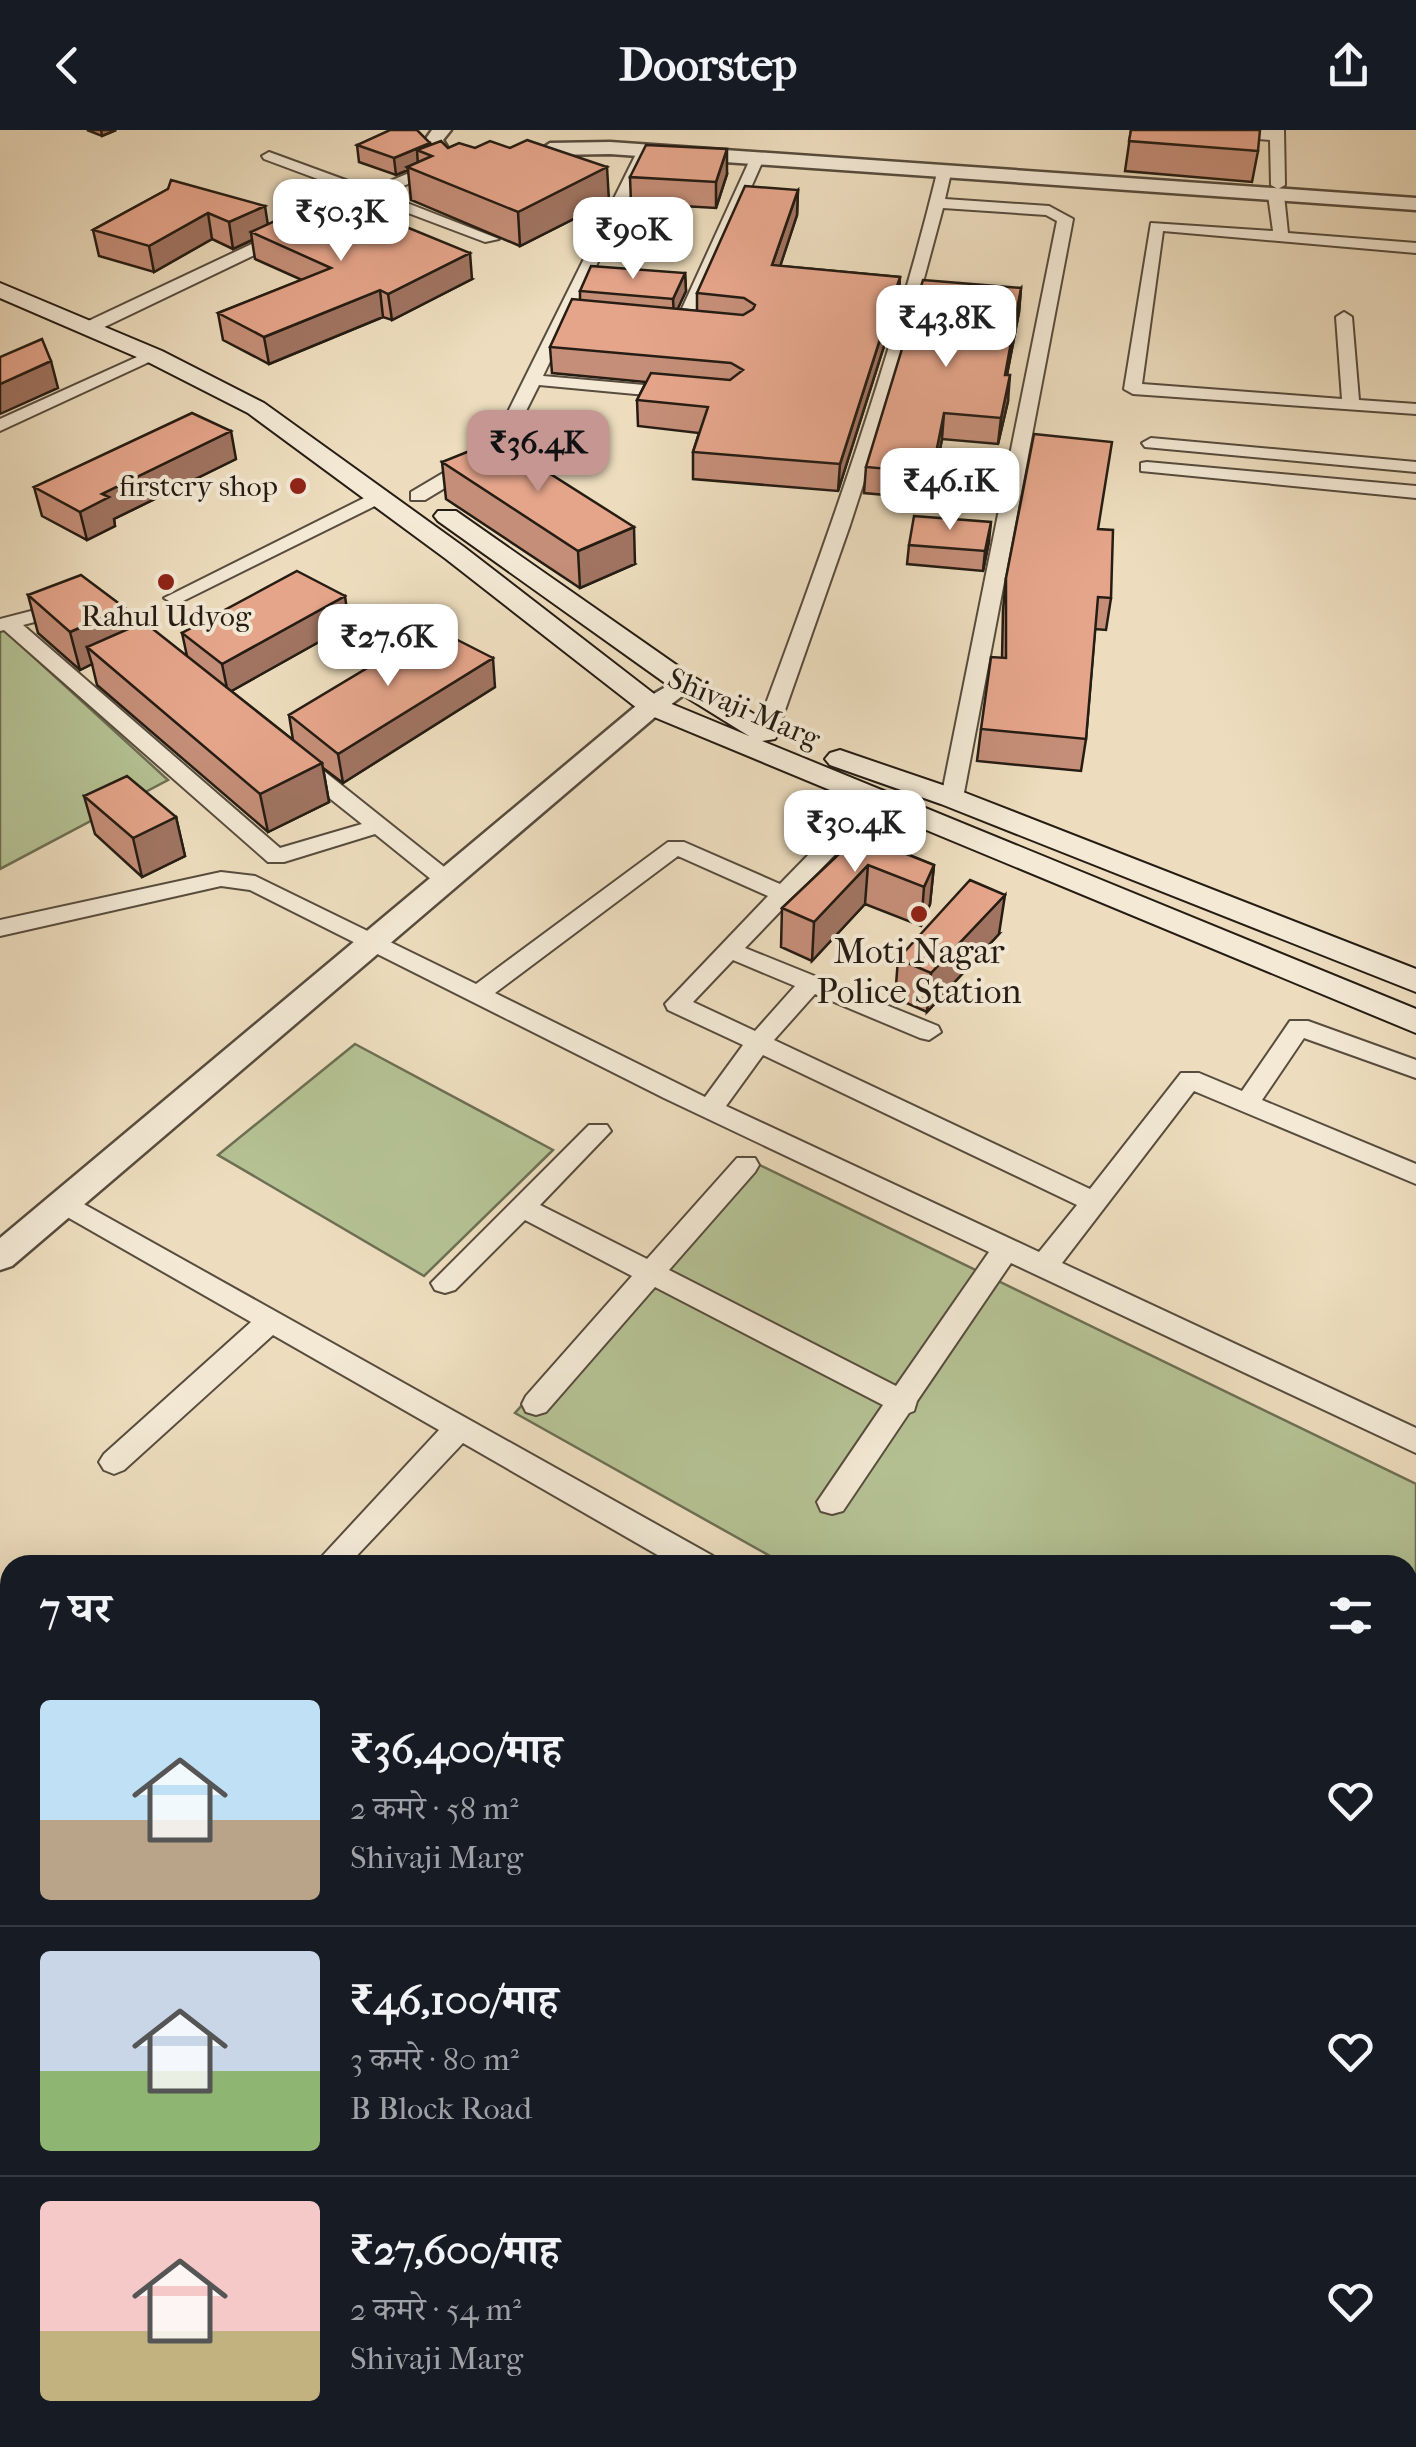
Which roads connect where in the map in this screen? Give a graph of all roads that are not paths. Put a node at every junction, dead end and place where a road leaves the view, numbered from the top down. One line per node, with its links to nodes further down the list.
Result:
1 (441, 130): 8 (street)
2 (1201, 130): 3 (street)
3 (1277, 133): 11 (street)
4 (547, 143): 5 (street); 11 (street)
5 (645, 150): 7 (street); 21 (street)
6 (269, 156): 12 (street)
7 (758, 158): 10 (street); 25 (street)
8 (454, 160): 9 (street); 12 (street)
9 (494, 164)
10 (944, 173): 11 (street); 14 (street)
11 (1277, 190): 13 (street); 15 (street); 16 (street)
12 (372, 194): 17 (street); 24 (street)
13 (1416, 196)
14 (938, 204): 43 (street); 45 (street)
15 (1416, 204)
16 (1281, 236): 18 (street); 29 (street)
17 (490, 239)
18 (1416, 248)
19 (0, 270): 24 (main road, Shivaji Marg)
20 (0, 290): 24 (main road, Shivaji Marg)
21 (566, 316): 23 (street); 27 (street)
22 (1344, 317): 29 (street)
23 (586, 318)
24 (101, 322): 26 (main road, Shivaji Marg); 36 (main road, Shivaji Marg)
25 (662, 324)
26 (154, 356): 31 (street); 37 (main road, Shivaji Marg)
27 (535, 380): 28 (street); 36 (street)
28 (691, 394)
29 (1351, 404): 30 (street)
30 (1416, 410)
31 (0, 426)
32 (1151, 442): 34 (street)
33 (1147, 467): 35 (street)
34 (1416, 467)
35 (1416, 492)
36 (418, 496): 41 (main road, Shivaji Marg)
37 (378, 497): 38 (street); 42 (main road, Shivaji Marg)
38 (174, 598)
39 (96, 601): 40 (street)
40 (4, 624): 47 (street)
41 (685, 684): 42 (street); 43 (main road, Shivaji Marg)
42 (652, 706): 48 (street); 56 (main road, Shivaji Marg)
43 (766, 734): 45 (main road, Shivaji Marg)
44 (274, 743): 47 (street)
45 (952, 798): 53 (main road, Shivaji Marg)
46 (862, 813): 49 (street)
47 (379, 826): 48 (street)
48 (445, 879): 51 (street)
49 (784, 894): 52 (street); 55 (street)
50 (0, 928): 51 (street)
51 (371, 940): 55 (street); 65 (street)
52 (729, 950): 54 (street); 58 (street)
53 (1414, 980)
54 (811, 984): 57 (street); 58 (street)
55 (478, 994): 61 (street)
56 (1416, 1022)
57 (930, 1032)
58 (758, 1043): 61 (street); 66 (street)
59 (1416, 1070): 60 (street)
60 (1247, 1104): 64 (street); 66 (street)
61 (710, 1109): 68 (street)
62 (598, 1131): 67 (street)
63 (746, 1165): 71 (street)
64 (1416, 1176)
65 (64, 1203): 69 (street); 73 (street)
66 (1096, 1203): 70 (street)
67 (522, 1207): 71 (street); 72 (street)
68 (1006, 1249): 70 (street); 74 (street)
69 (0, 1257)
70 (1044, 1266): 77 (street)
71 (652, 1274): 74 (street); 75 (street)
72 (445, 1283)
73 (270, 1321): 76 (street); 78 (street)
74 (904, 1403): 79 (street)
75 (536, 1404)
76 (458, 1430): 80 (street); 81 (street)
77 (1416, 1441)
78 (114, 1462)
79 (832, 1502)
80 (339, 1555)
81 (662, 1555)

